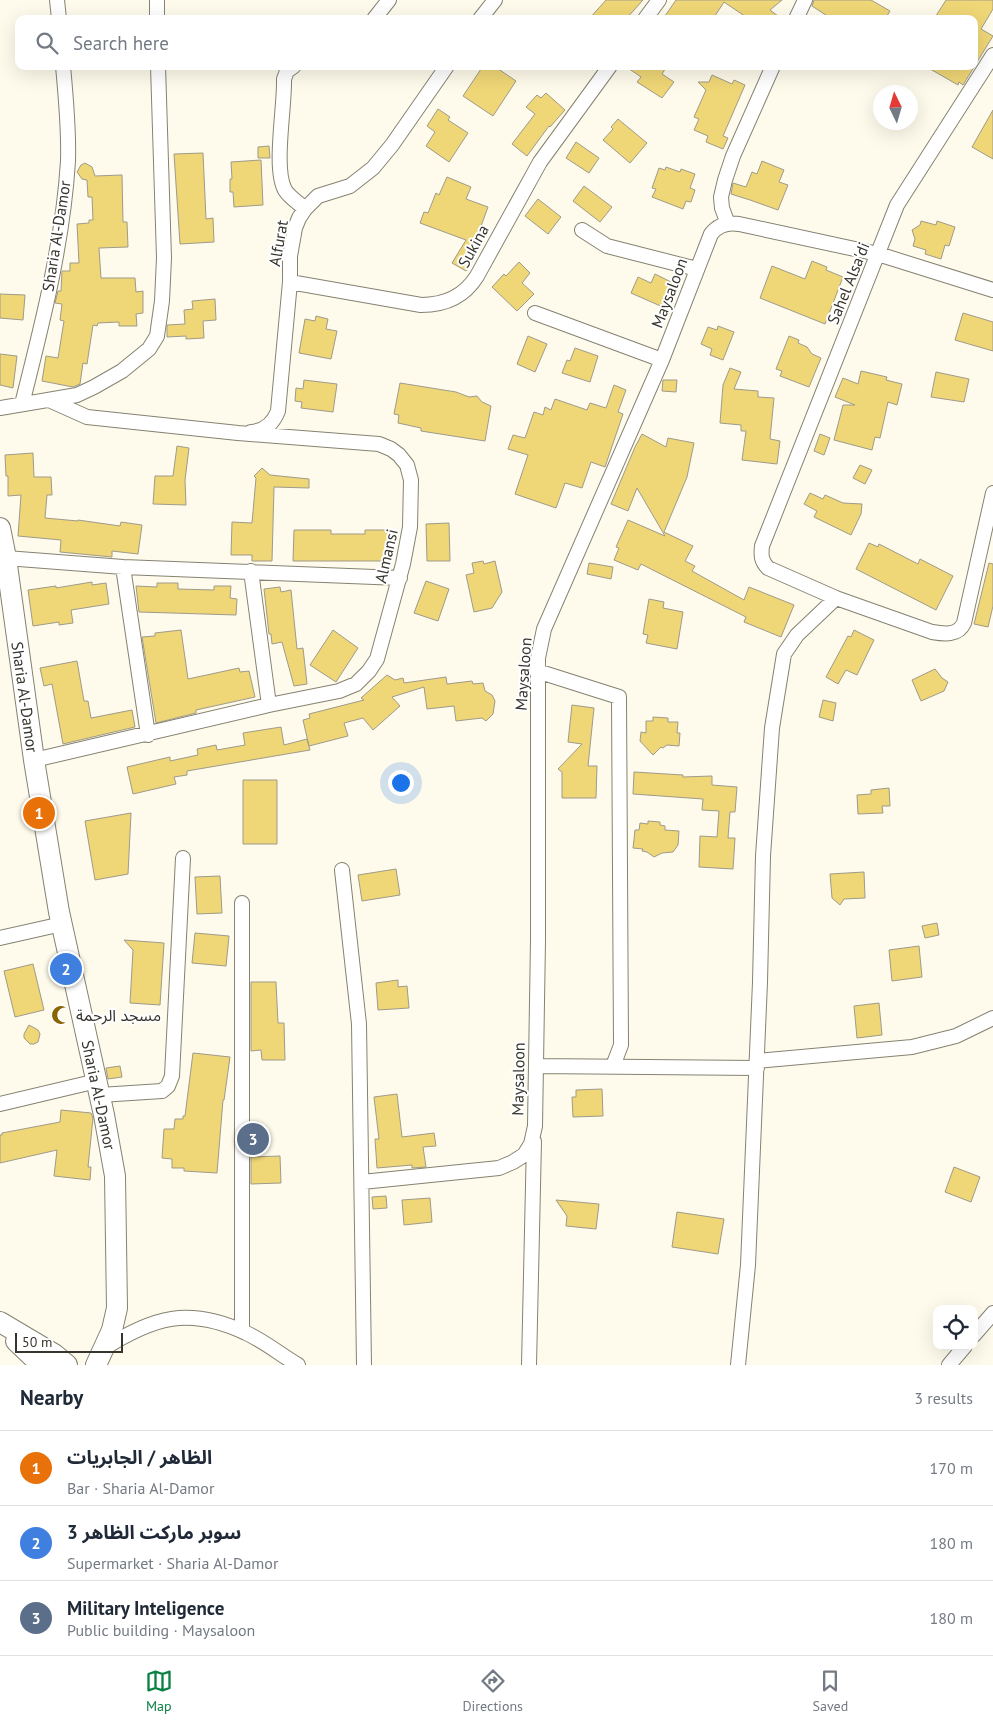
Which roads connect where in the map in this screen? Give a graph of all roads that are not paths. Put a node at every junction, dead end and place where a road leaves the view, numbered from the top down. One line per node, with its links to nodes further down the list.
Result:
1 (57, 0): 7 (street)
2 (157, 0): 8 (street)
3 (390, 0): 9 (street)
4 (494, 0): 10 (street)
5 (659, 0): 11 (street)
6 (805, 0): 12 (street)
7 (59, 15)
8 (157, 15)
9 (377, 15)
10 (483, 15)
11 (648, 15)
12 (798, 15)
13 (993, 56): 23 (street, Sahel Alsa'di)
14 (63, 70): 30 (street, Sharia Al-Damor)
15 (158, 70): 29 (street)
16 (288, 70): 20 (street)
17 (443, 70): 20 (street, Alfurat)
18 (607, 70): 25 (street, Sukina)
19 (771, 70): 21 (street)
20 (304, 209): 25 (street, Alfurat)
21 (728, 224): 23 (street); 24 (street, Maysaloon)
22 (582, 230): 24 (street)
23 (878, 254): 26 (street); 39 (street, Sahel Alsa'di)
24 (697, 269): 28 (street, Maysaloon)
25 (290, 282): 32 (street, Alfurat)
26 (993, 290)
27 (535, 313): 28 (street)
28 (662, 360): 40 (street, Maysaloon)
29 (49, 400): 30 (street); 32 (street, Almansi)
30 (22, 404): 31 (street)
31 (0, 408)
32 (238, 433): 38 (street, Almansi)
33 (993, 493): 39 (street)
34 (0, 528): 35 (street, Sharia Al-Damor)
35 (6, 558): 36 (street); 43 (street, Sharia Al-Damor)
36 (123, 567): 37 (street); 42 (street)
37 (251, 571): 38 (street); 41 (street)
38 (400, 578): 41 (street, Almansi)
39 (836, 598): 50 (street)
40 (537, 671): 51 (street, Maysaloon); 52 (street)
41 (269, 705): 42 (street, Almansi)
42 (148, 735): 43 (street, Almansi)
43 (34, 760): 47 (street, Sharia Al-Damor)
44 (182, 858): 53 (street)
45 (342, 870): 56 (street)
46 (242, 903): 60 (street)
47 (62, 924): 48 (street); 53 (street, Sharia Al-Damor)
48 (0, 938)
49 (993, 1018): 50 (street)
50 (757, 1065): 52 (street); 68 (street)
51 (536, 1066): 52 (street); 55 (street, Maysaloon)
52 (613, 1066)
53 (98, 1088): 54 (street); 62 (street, Sharia Al-Damor)
54 (0, 1104)
55 (534, 1137): 56 (street, Maysaloon); 67 (street)
56 (362, 1182): 66 (street)
57 (993, 1313): 59 (street)
58 (0, 1324): 63 (street); 64 (street)
59 (978, 1330)
60 (242, 1331): 62 (street); 65 (street)
61 (961, 1350): 69 (street)
62 (99, 1357)
63 (41, 1365)
64 (67, 1365)
65 (298, 1365)
66 (364, 1365)
67 (529, 1365)
68 (738, 1365)
69 (949, 1365)

